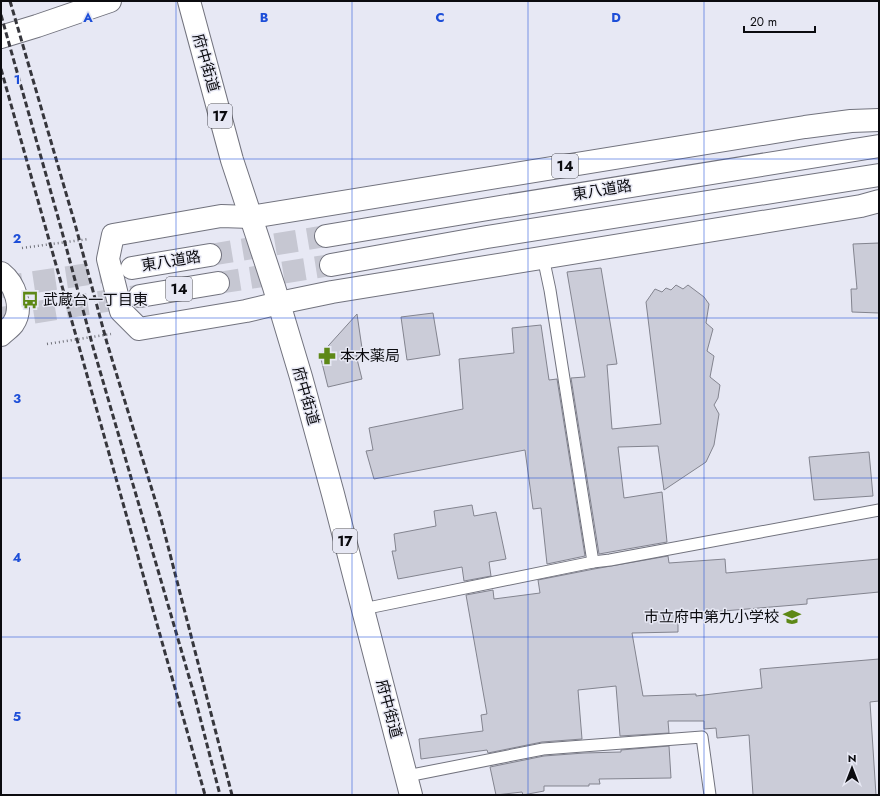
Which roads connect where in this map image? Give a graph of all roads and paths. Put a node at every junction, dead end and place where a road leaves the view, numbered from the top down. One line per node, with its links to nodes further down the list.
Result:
1 (110, 1): 3 (main road)
2 (188, 1): 8 (main road, 府中街道 / 17)
3 (1, 36)
4 (879, 120): 8 (main road, 14)
5 (879, 146): 10 (main road, 東八道路 / 14)
6 (879, 175): 14 (main road, 東八道路)
7 (879, 201): 13 (main road)
8 (251, 217): 9 (main road); 19 (main road, 府中街道 / 17)
9 (113, 235): 11 (path); 20 (main road)
10 (326, 236)
11 (22, 248)
12 (210, 255): 15 (main road, 東八道路 / 14)
13 (543, 257): 19 (main road); 24 (lane)
14 (331, 265)
15 (132, 268)
16 (1, 273): 21 (main road)
17 (218, 283): 18 (main road, 東八道路 / 14)
18 (140, 296)
19 (279, 303): 20 (main road); 25 (main road, 府中街道 / 17)
20 (139, 329): 22 (path)
21 (1, 334)
22 (47, 344)
23 (879, 510): 24 (lane)
24 (593, 562): 25 (lane)
25 (363, 608): 26 (main road, 府中街道 / 17)
26 (409, 786): 27 (lane)
27 (710, 795)

